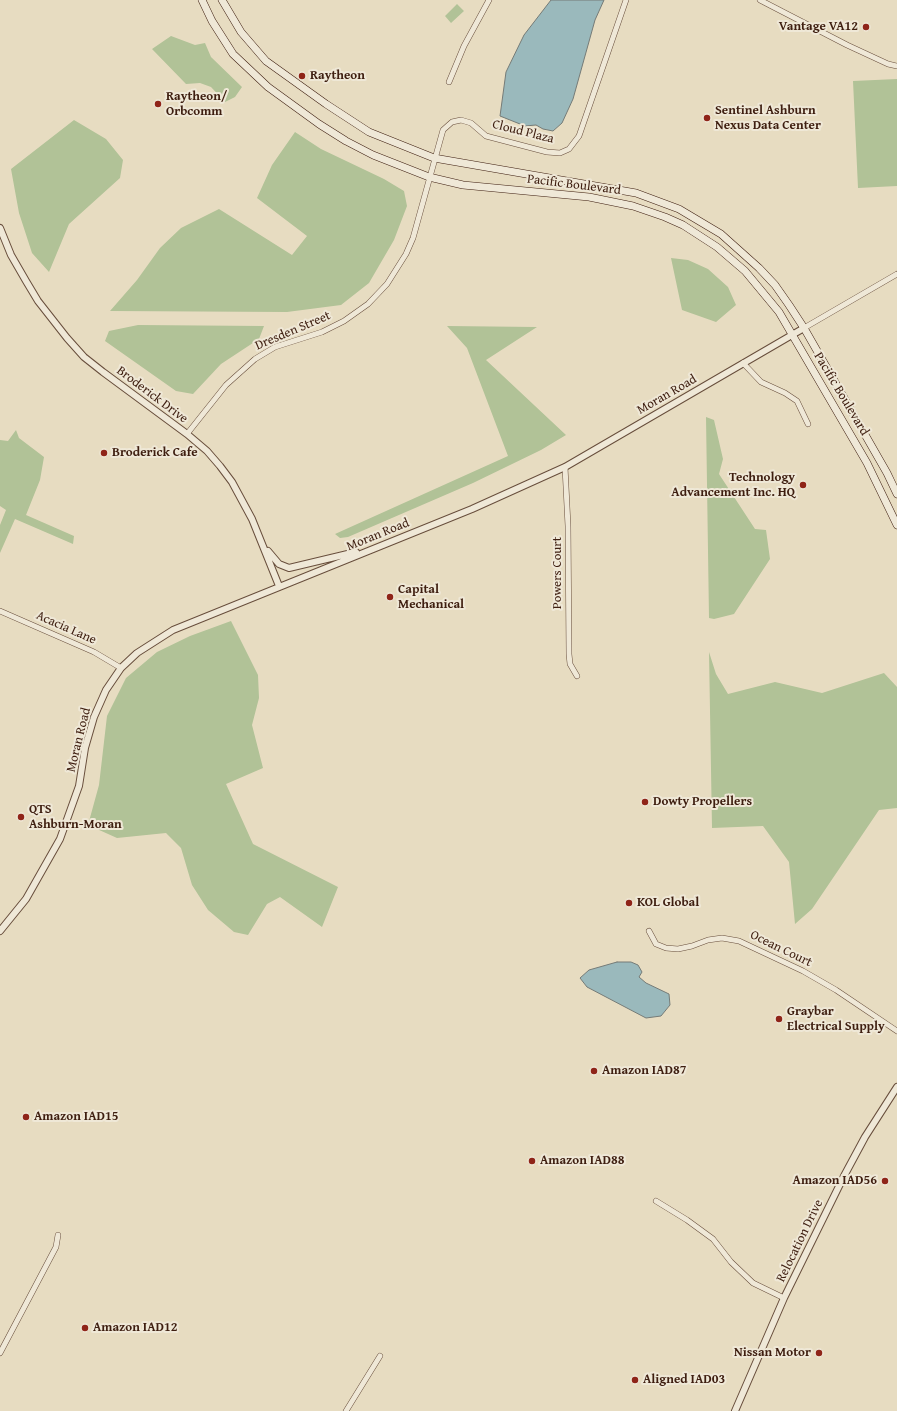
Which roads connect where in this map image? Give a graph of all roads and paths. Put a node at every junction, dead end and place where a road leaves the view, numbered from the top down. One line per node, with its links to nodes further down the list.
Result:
1 (202, 0): 9 (main road, Pacific Boulevard)
2 (222, 0): 8 (main road, Pacific Boulevard)
3 (490, 0): 7 (street)
4 (626, 0): 8 (street, Cloud Plaza)
5 (760, 0): 6 (street)
6 (897, 66)
7 (449, 82)
8 (434, 158): 9 (street, Dresden Street); 12 (main road, Pacific Boulevard)
9 (429, 177): 13 (main road, Pacific Boulevard); 16 (street, Dresden Street)
10 (0, 228): 16 (street, Broderick Drive)
11 (897, 274): 12 (street, Moran Road)
12 (804, 328): 13 (street, Moran Road); 18 (main road, Pacific Boulevard)
13 (792, 334): 14 (street, Moran Road); 19 (main road, Pacific Boulevard)
14 (743, 363): 15 (street); 17 (street, Moran Road)
15 (808, 424)
16 (187, 434): 20 (street, Broderick Drive)
17 (565, 467): 21 (street, Moran Road); 25 (street, Powers Court)
18 (897, 494)
19 (897, 524)
20 (264, 546): 21 (street); 22 (street, Broderick Drive)
21 (381, 546): 22 (street, Moran Road)
22 (279, 586): 24 (street, Moran Road)
23 (0, 611): 24 (street, Acacia Lane)
24 (121, 668): 26 (street, Moran Road)
25 (578, 676)
26 (0, 931)
27 (649, 931): 28 (street, Ocean Court)
28 (897, 1031)
29 (897, 1087): 32 (street, Relocation Drive)
30 (656, 1201): 32 (street)
31 (58, 1235): 33 (street)
32 (784, 1298): 36 (street, Relocation Drive)
33 (0, 1352)
34 (380, 1356): 35 (street)
35 (346, 1411)
36 (735, 1411)

